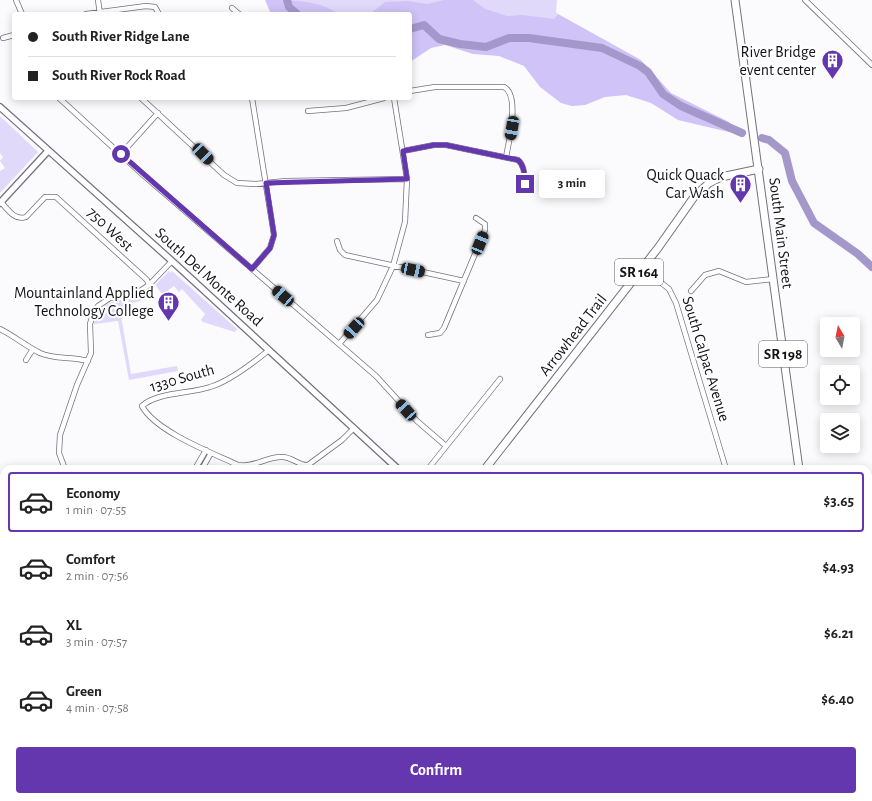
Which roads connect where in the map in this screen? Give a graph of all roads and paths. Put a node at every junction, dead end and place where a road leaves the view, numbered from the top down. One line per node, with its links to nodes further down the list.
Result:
1 (16, 0): 6 (street)
2 (98, 0): 7 (street)
3 (735, 0): 27 (main road, South Main Street / SR 198)
4 (805, 0): 13 (street)
5 (232, 8): 10 (street)
6 (21, 12)
7 (100, 12)
8 (107, 12): 9 (street)
9 (158, 12)
10 (237, 12)
11 (12, 35): 12 (street)
12 (3, 38)
13 (872, 65)
14 (412, 91): 26 (street)
15 (61, 100): 25 (street)
16 (143, 100): 22 (street)
17 (252, 100): 29 (street)
18 (376, 100): 21 (street)
19 (394, 100): 24 (street)
20 (0, 107): 23 (street, South Del Monte Road)
21 (308, 111)
22 (158, 113): 25 (street); 29 (street)
23 (48, 151): 31 (street); 34 (street, South Del Monte Road)
24 (403, 151): 26 (street); 28 (street)
25 (121, 154): 37 (street)
26 (506, 157): 30 (street)
27 (759, 169): 36 (main road, Arrowhead Trail / SR 164); 38 (main road, South Main Street / SR 198)
28 (407, 179): 29 (street); 35 (street)
29 (266, 183): 37 (street)
30 (525, 184)
31 (1, 202): 40 (street, 750 West)
32 (476, 218): 39 (street)
33 (337, 241): 35 (street)
34 (172, 261): 40 (street); 46 (street, South Del Monte Road)
35 (394, 266): 39 (street); 44 (street)
36 (643, 268): 63 (main road, Arrowhead Trail / SR 164); 64 (street, South Calpac Avenue)
37 (252, 269): 44 (street)
38 (773, 279): 41 (street); 65 (main road, South Main Street / SR 198)
39 (464, 281): 43 (street)
40 (149, 285): 48 (street)
41 (691, 290)
42 (0, 329): 45 (street)
43 (428, 335)
44 (339, 344): 51 (street)
45 (33, 349): 47 (street); 48 (street)
46 (269, 350): 50 (street, South Del Monte Road); 52 (street, 1330 South)
47 (26, 360)
48 (88, 361): 54 (street)
49 (500, 379): 51 (street)
50 (354, 428): 60 (street); 61 (street, South Del Monte Road)
51 (446, 446): 62 (street)
52 (206, 450): 53 (street); 55 (street)
53 (211, 452): 56 (street); 57 (street)
54 (64, 465)
55 (197, 465)
56 (204, 465)
57 (236, 465)
58 (254, 465): 59 (street)
59 (304, 465)
60 (309, 465)
61 (394, 465)
62 (431, 465)
63 (488, 465)
64 (725, 465)
65 (798, 465)

